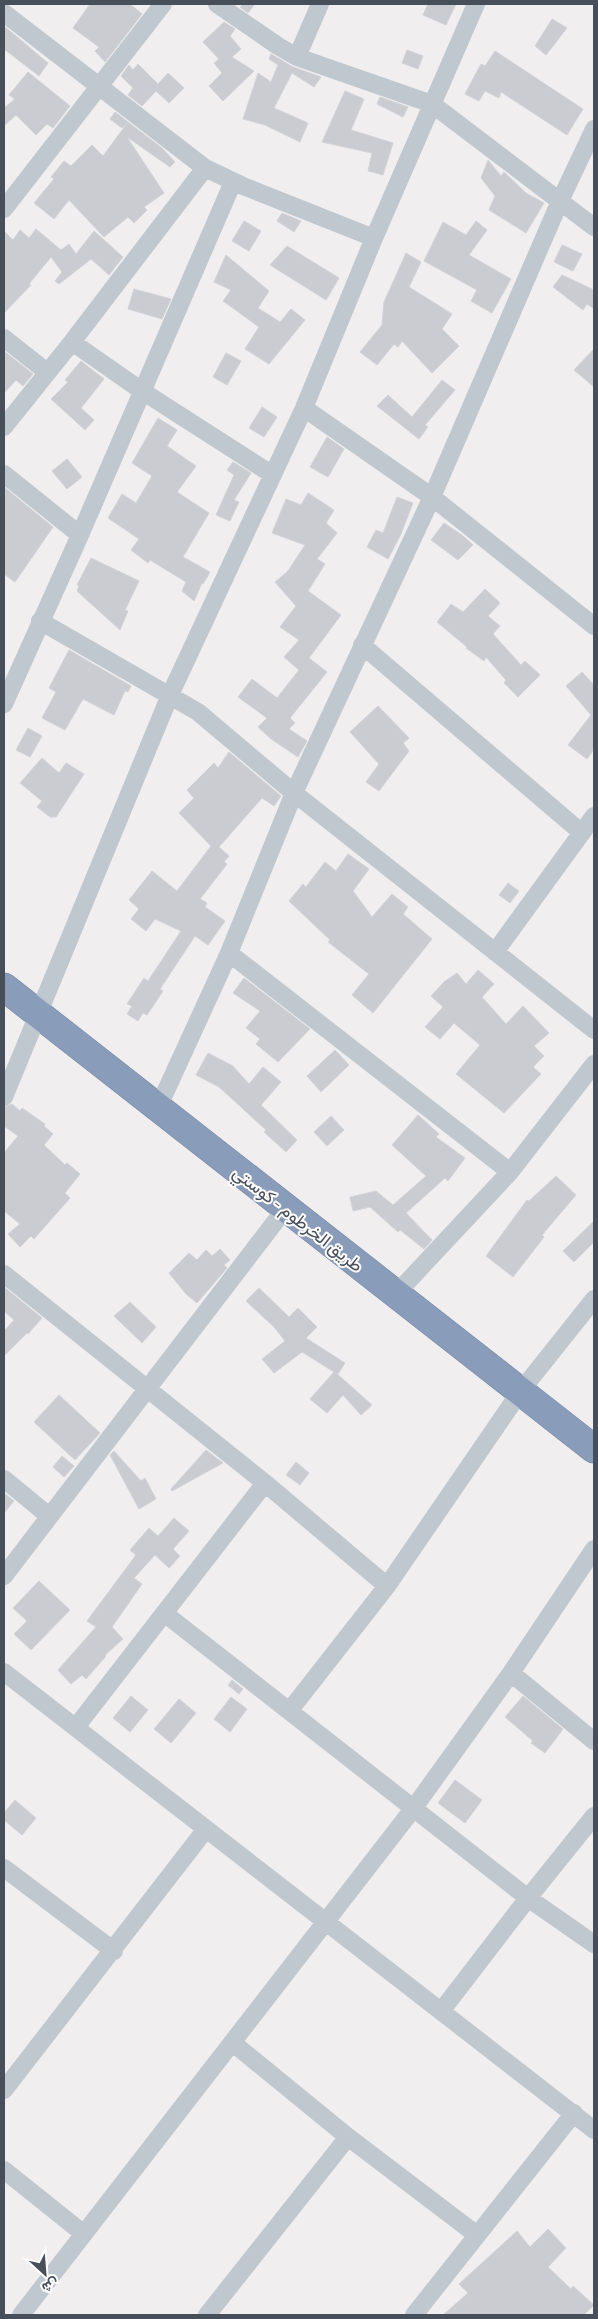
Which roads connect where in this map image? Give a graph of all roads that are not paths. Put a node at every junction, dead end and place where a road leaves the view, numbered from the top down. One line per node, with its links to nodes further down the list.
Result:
1 (163, 4): 7 (street)
2 (217, 4): 6 (street)
3 (320, 4): 6 (street)
4 (476, 4): 8 (street)
5 (4, 13): 7 (street)
6 (297, 57): 8 (street)
7 (98, 87): 10 (street); 13 (street)
8 (432, 104): 12 (street); 15 (street)
9 (594, 129): 12 (street)
10 (205, 168): 11 (street); 17 (street)
11 (233, 182): 15 (street); 19 (street)
12 (560, 201): 14 (street); 24 (street)
13 (4, 209)
14 (594, 227)
15 (374, 238): 20 (street)
16 (4, 338): 18 (street)
17 (72, 342): 18 (street); 19 (street)
18 (47, 372): 21 (street)
19 (142, 391): 23 (street); 25 (street)
20 (304, 408): 23 (street); 24 (street)
21 (4, 427)
22 (4, 474): 25 (street)
23 (274, 475): 29 (street)
24 (432, 497): 27 (street); 28 (street)
25 (80, 534): 26 (street)
26 (40, 621): 29 (street); 30 (street)
27 (594, 626)
28 (362, 645): 31 (street); 33 (street)
29 (170, 695): 31 (street); 37 (street)
30 (4, 704)
31 (294, 793): 34 (street); 35 (street)
32 (594, 816): 33 (street)
33 (582, 833): 34 (street)
34 (495, 952): 38 (street)
35 (229, 954): 41 (street); 42 (street)
36 (4, 987): 37 (highway, طريق الخرطوم - كوستي)
37 (39, 1015): 40 (street); 41 (highway, طريق الخرطوم - كوستي)
38 (594, 1030)
39 (594, 1064): 42 (street)
40 (4, 1097)
41 (158, 1108): 43 (highway, طريق الخرطوم - كوستي)
42 (510, 1172): 45 (street)
43 (285, 1209): 45 (highway, طريق الخرطوم - كوستي); 47 (street)
44 (4, 1274): 47 (street)
45 (396, 1295): 48 (highway, طريق الخرطوم - كوستي)
46 (594, 1299): 48 (street)
47 (148, 1388): 51 (street); 52 (street)
48 (520, 1392): 49 (highway, طريق الخرطوم - كوستي); 55 (street)
49 (594, 1449)
50 (4, 1480): 52 (street)
51 (265, 1483): 55 (street); 56 (street)
52 (50, 1516): 54 (street)
53 (594, 1549): 58 (street)
54 (4, 1576)
55 (387, 1586): 59 (street)
56 (164, 1613): 59 (street); 60 (street)
57 (4, 1672): 60 (street)
58 (511, 1673): 61 (street); 62 (street)
59 (290, 1710): 62 (street)
60 (76, 1727): 64 (street)
61 (594, 1741)
62 (413, 1809): 66 (street); 67 (street)
63 (594, 1816): 66 (street)
64 (206, 1830): 67 (street); 69 (street)
65 (4, 1868): 69 (street)
66 (528, 1898): 68 (street); 70 (street)
67 (324, 1922): 70 (street); 71 (street)
68 (594, 1944)
69 (114, 1951): 72 (street)
70 (442, 2010): 73 (street)
71 (233, 2042): 75 (street); 77 (street)
72 (4, 2090)
73 (574, 2113): 74 (street); 78 (street)
74 (594, 2130)
75 (348, 2137): 78 (street); 80 (street)
76 (4, 2170): 77 (street)
77 (84, 2234): 79 (street)
78 (477, 2235): 81 (street)
79 (21, 2315)
80 (207, 2315)
81 (414, 2315)

